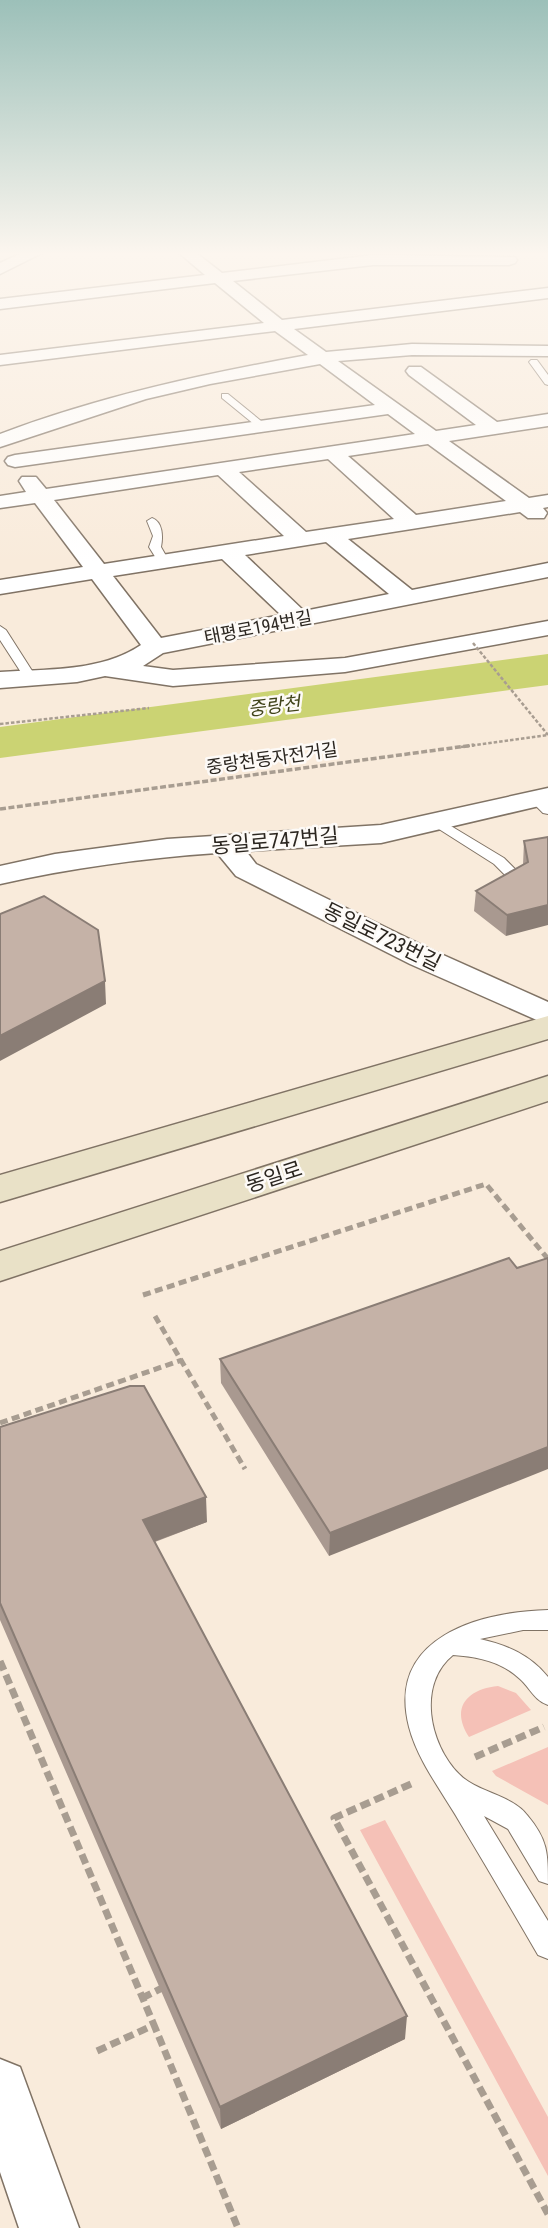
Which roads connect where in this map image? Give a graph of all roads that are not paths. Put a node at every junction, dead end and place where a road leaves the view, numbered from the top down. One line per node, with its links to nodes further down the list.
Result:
1 (33, 356): 7 (street)
2 (321, 356): 5 (street)
3 (344, 356): 5 (street)
4 (514, 356): 6 (street)
5 (324, 358): 9 (street); 20 (street)
6 (543, 358): 10 (lane); 18 (street)
7 (0, 360)
8 (377, 376): 9 (street)
9 (352, 379): 11 (street); 15 (street)
10 (548, 382)
11 (327, 383)
12 (250, 393): 13 (street)
13 (225, 396): 14 (street); 17 (lane)
14 (147, 407)
15 (392, 408): 17 (street); 19 (street)
16 (548, 420): 18 (street)
17 (263, 428): 20 (street)
18 (493, 428): 19 (street)
19 (431, 438): 21 (street); 26 (street)
20 (3, 446): 23 (street)
21 (332, 452): 22 (street); 28 (street)
22 (222, 468): 23 (street); 31 (street)
23 (41, 496): 25 (street); 35 (street)
24 (548, 501): 26 (street)
25 (0, 502)
26 (525, 505): 28 (street); 29 (street)
27 (152, 521): 33 (lane)
28 (412, 523): 30 (street)
29 (548, 523)
30 (330, 535): 31 (street); 37 (street)
31 (302, 540): 32 (street)
32 (227, 551): 33 (street); 38 (street)
33 (163, 561): 35 (street)
34 (548, 570): 37 (street, 태평로194번길)
35 (98, 572): 36 (street); 41 (street)
36 (0, 587)
37 (407, 597): 38 (street, 태평로194번길)
38 (299, 619): 41 (street, 태평로194번길)
39 (548, 628): 42 (street)
40 (0, 630): 43 (lane)
41 (155, 647): 42 (street, 태평로194번길)
42 (105, 668): 43 (street)
43 (30, 677): 44 (street)
44 (0, 680)
45 (544, 802): 46 (street, 동일로747번길)
46 (436, 821): 47 (street, 동일로747번길); 49 (lane)
47 (225, 845): 48 (street, 동일로747번길); 50 (street, 동일로723번길)
48 (0, 875)
49 (516, 878)
50 (548, 1015)
51 (548, 1027): 53 (street)
52 (548, 1088): 54 (street, 동일로)
53 (0, 1189)
54 (0, 1266)
55 (548, 1620): 56 (lane)
56 (446, 1644): 57 (lane); 58 (lane)
57 (548, 1695)
58 (452, 1784): 59 (lane); 60 (lane)
59 (548, 1871)
60 (548, 1946)
61 (0, 2087): 62 (street)
62 (49, 2228)

